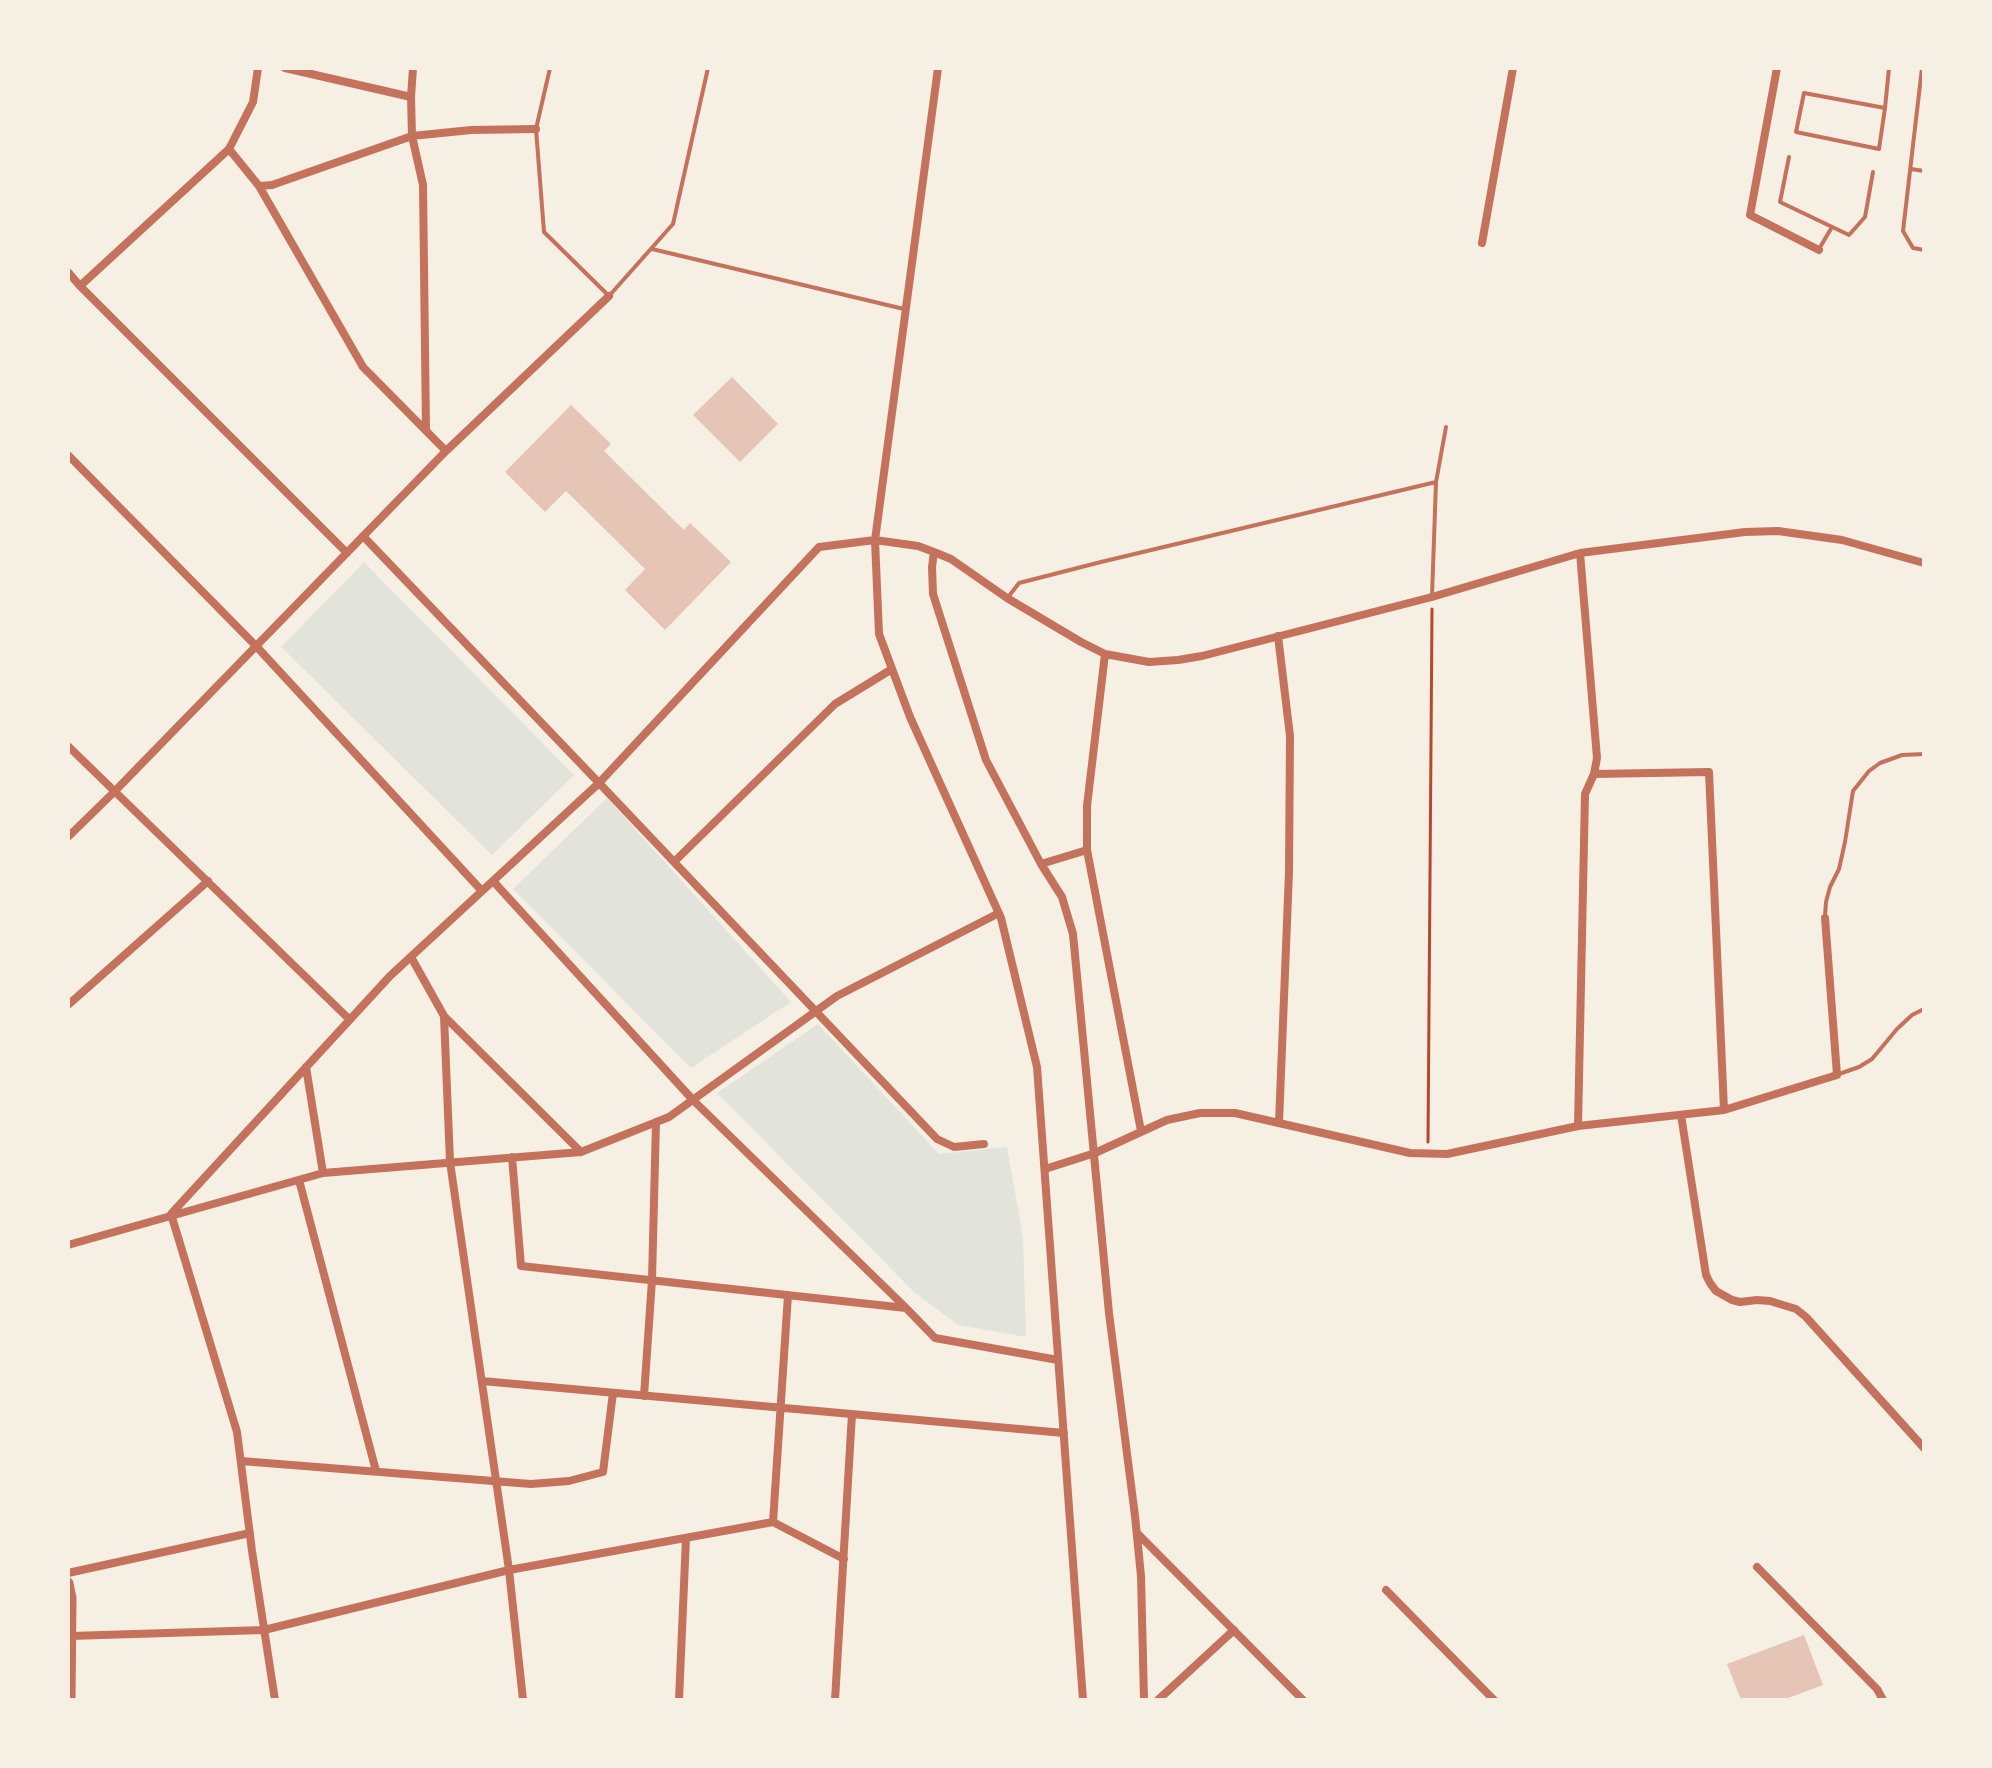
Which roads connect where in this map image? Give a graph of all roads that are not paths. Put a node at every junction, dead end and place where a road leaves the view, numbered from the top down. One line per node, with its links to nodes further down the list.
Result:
1 (258, 68): 15 (street)
2 (285, 68): 11 (street)
3 (413, 68): 11 (street)
4 (550, 68): 13 (lane)
5 (708, 68): 23 (lane)
6 (938, 68): 29 (street)
7 (1513, 68): 22 (street)
8 (1777, 68): 24 (street)
9 (1889, 68): 12 (lane)
10 (1923, 70): 17 (lane)
11 (411, 97): 14 (street)
12 (1885, 108): 12 (lane)
13 (536, 129): 14 (street); 28 (lane)
14 (412, 136): 20 (street); 31 (street)
15 (229, 149): 20 (street); 27 (street)
16 (1789, 157): 21 (lane)
17 (1911, 169): 18 (lane); 25 (lane)
18 (1924, 171)
19 (1873, 172): 21 (lane)
20 (259, 186): 31 (street)
21 (1832, 227): 24 (lane)
22 (1482, 243)
23 (652, 249): 28 (lane); 29 (lane)
24 (1819, 250)
25 (1924, 250)
26 (68, 272): 27 (street)
27 (80, 286): 38 (street)
28 (609, 296): 32 (street)
29 (906, 309): 36 (street)
30 (1446, 427): 34 (lane)
31 (426, 430): 32 (street)
32 (446, 451): 35 (street)
33 (68, 455): 45 (street)
34 (1436, 482): 42 (lane); 43 (lane)
35 (363, 536): 38 (street); 51 (street)
36 (875, 540): 37 (street); 47 (street); 51 (street)
37 (934, 552): 43 (street); 56 (street)
38 (347, 553): 45 (street)
39 (1580, 553): 40 (street); 42 (street); 50 (street)
40 (1924, 563): 41 (street)
41 (1924, 571)
42 (1432, 597): 44 (street)
43 (1007, 598): 46 (street)
44 (1278, 636): 46 (street); 74 (street)
45 (256, 646): 52 (street); 59 (street)
46 (1105, 654): 54 (street)
47 (892, 669): 55 (street); 60 (street)
48 (68, 746): 52 (street)
49 (1924, 754): 61 (lane)
50 (1594, 774): 71 (street); 75 (street)
51 (599, 783): 55 (street); 58 (street)
52 (115, 791): 53 (street); 57 (street)
53 (68, 837)
54 (1087, 850): 56 (street); 76 (street)
55 (674, 862): 65 (street)
56 (1041, 864): 79 (street)
57 (208, 881): 63 (street); 67 (street)
58 (493, 881): 59 (street); 70 (street)
59 (482, 891): 62 (street)
60 (999, 913): 65 (street); 82 (street)
61 (1825, 918): 69 (street)
62 (411, 957): 66 (street); 67 (street)
63 (68, 1005)
64 (1924, 1009): 69 (lane)
65 (816, 1011): 70 (street); 77 (street)
66 (444, 1016): 78 (street); 81 (street)
67 (349, 1019): 68 (street)
68 (306, 1067): 83 (street); 85 (street)
69 (1837, 1075): 71 (street)
70 (693, 1100): 73 (street); 89 (street)
71 (1724, 1110): 72 (street)
72 (1681, 1115): 75 (street); 97 (street)
73 (656, 1122): 78 (street); 87 (street)
74 (1279, 1123): 75 (street); 76 (street)
75 (1578, 1126)
76 (1141, 1131): 79 (street)
77 (984, 1144)
78 (581, 1152): 80 (street)
79 (1095, 1153): 82 (street); 102 (street)
80 (512, 1157): 81 (street); 87 (street)
81 (450, 1162): 83 (street); 91 (street)
82 (1045, 1169): 90 (street)
83 (323, 1173): 84 (street)
84 (299, 1180): 85 (street); 99 (street)
85 (171, 1214): 86 (street); 98 (street)
86 (68, 1245)
87 (652, 1280): 88 (street); 93 (street)
88 (788, 1295): 89 (street); 94 (street)
89 (906, 1308): 90 (street)
90 (1058, 1360): 96 (street)
91 (482, 1381): 92 (street); 100 (street)
92 (613, 1393): 93 (street); 100 (street)
93 (644, 1396): 94 (street)
94 (779, 1407): 95 (street); 101 (street)
95 (852, 1414): 96 (street); 105 (street)
96 (1064, 1433): 119 (street)
97 (1924, 1448)
98 (241, 1461): 99 (street); 103 (street)
99 (376, 1471): 100 (street)
100 (497, 1480): 107 (street)
101 (773, 1522): 104 (street); 105 (street)
102 (1137, 1532): 112 (street); 120 (street)
103 (250, 1533): 108 (street); 111 (street)
104 (686, 1538): 107 (street); 117 (street)
105 (844, 1559): 118 (street)
106 (1757, 1567): 124 (street)
107 (509, 1570): 111 (street); 116 (street)
108 (68, 1573)
109 (68, 1583): 113 (street)
110 (1386, 1590): 123 (street)
111 (264, 1630): 113 (street); 115 (street)
112 (1234, 1630): 121 (street); 122 (street)
113 (70, 1636): 114 (street)
114 (70, 1700)
115 (275, 1700)
116 (523, 1700)
117 (679, 1700)
118 (835, 1700)
119 (1083, 1700)
120 (1144, 1700)
121 (1158, 1700)
122 (1303, 1700)
123 (1494, 1700)
124 (1883, 1700)

